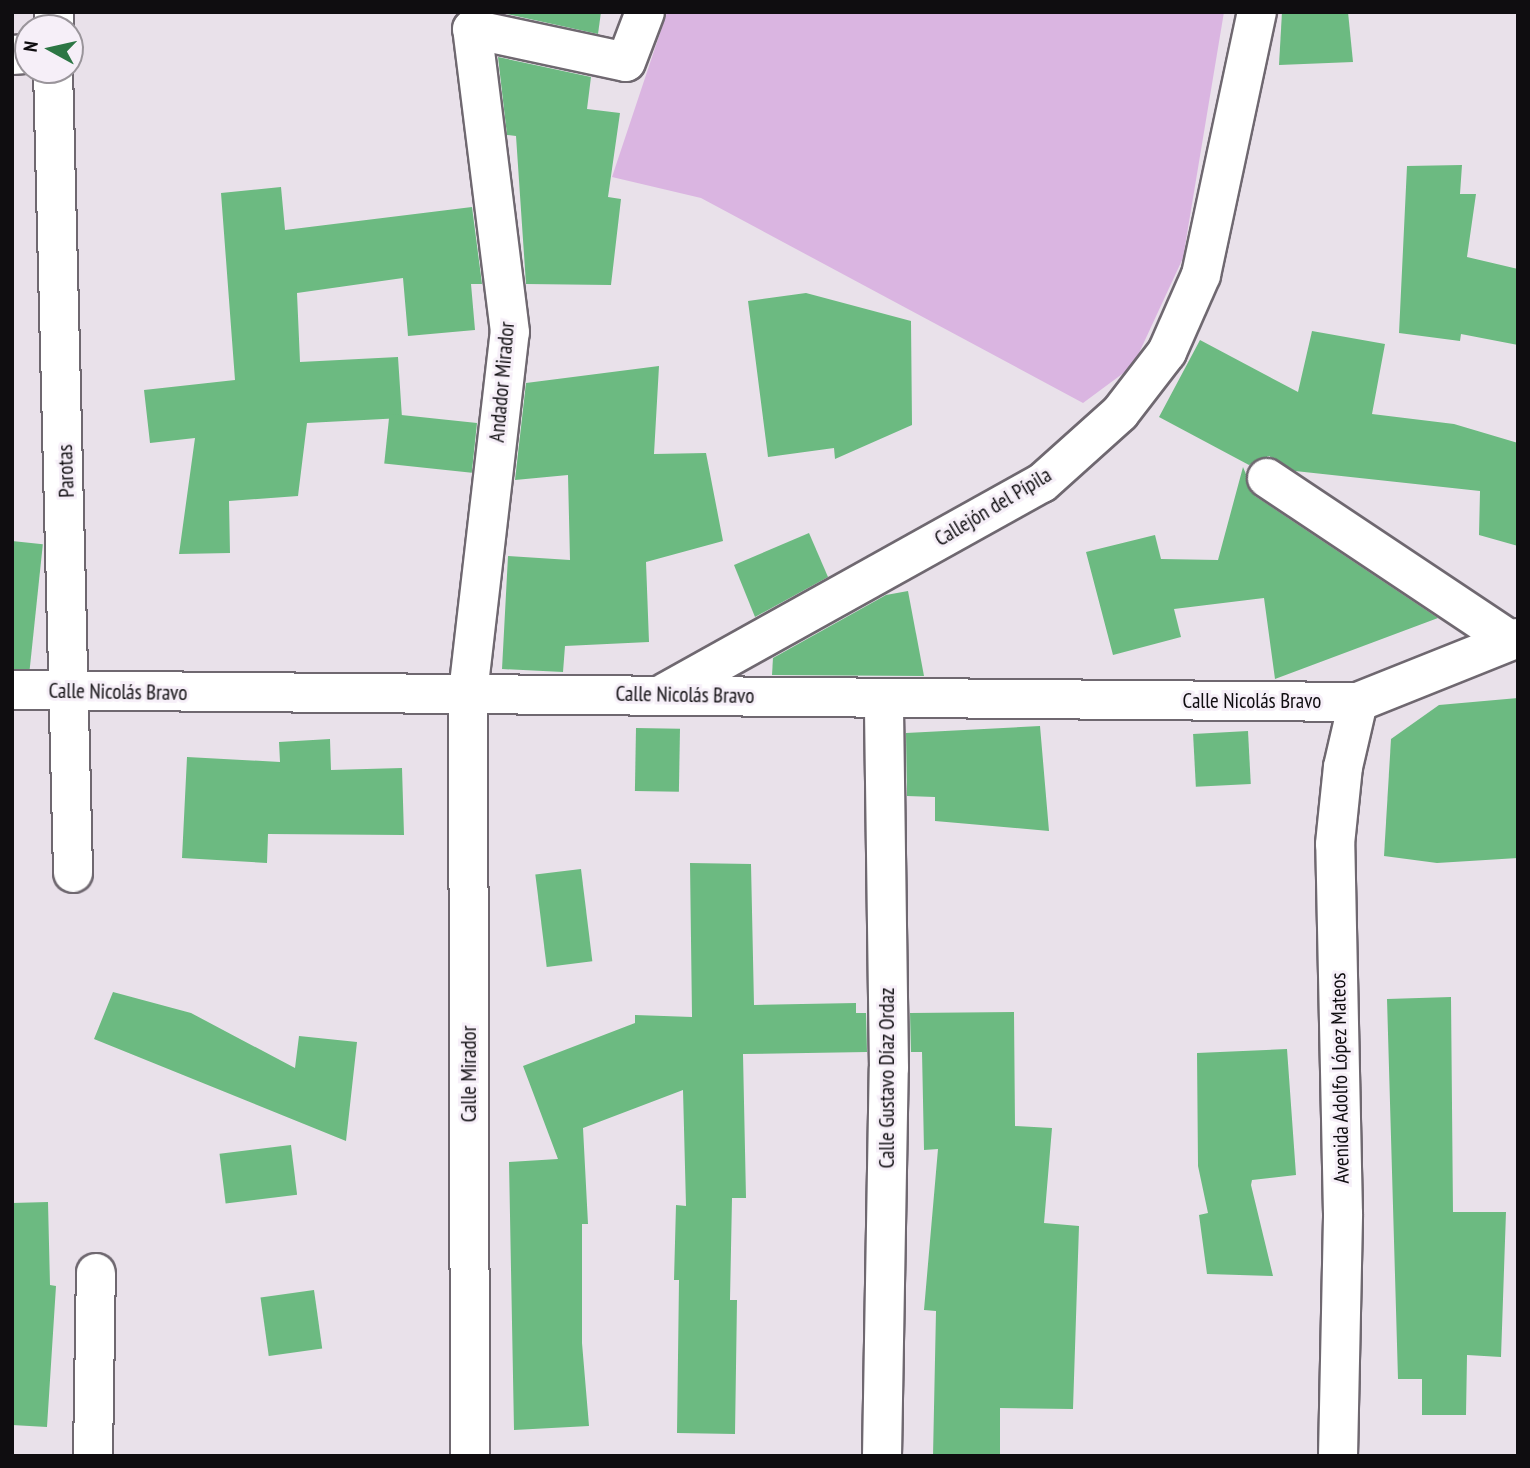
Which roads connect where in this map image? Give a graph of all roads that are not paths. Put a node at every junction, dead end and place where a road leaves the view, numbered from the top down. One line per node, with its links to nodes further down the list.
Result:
1 (645, 12): 8 (street, Andador Mirador)
2 (1257, 12): 9 (street, Callejón del Pípila)
3 (53, 84): 7 (street, Parotas)
4 (1267, 478): 5 (street)
5 (1514, 639): 11 (street)
6 (12, 690): 7 (street, Calle Nicolás Bravo)
7 (72, 692): 8 (street, Calle Nicolás Bravo); 12 (street, Parotas)
8 (468, 693): 9 (street, Calle Nicolás Bravo); 15 (street, Calle Mirador)
9 (664, 693): 10 (street, Calle Nicolás Bravo)
10 (884, 700): 11 (street, Calle Nicolás Bravo); 16 (street, Calle Gustavo Díaz Ordaz)
11 (1358, 702): 17 (street, Avenida Adolfo López Mateos)
12 (73, 873)
13 (96, 1273): 14 (street)
14 (93, 1456)
15 (470, 1456)
16 (882, 1456)
17 (1338, 1456)

